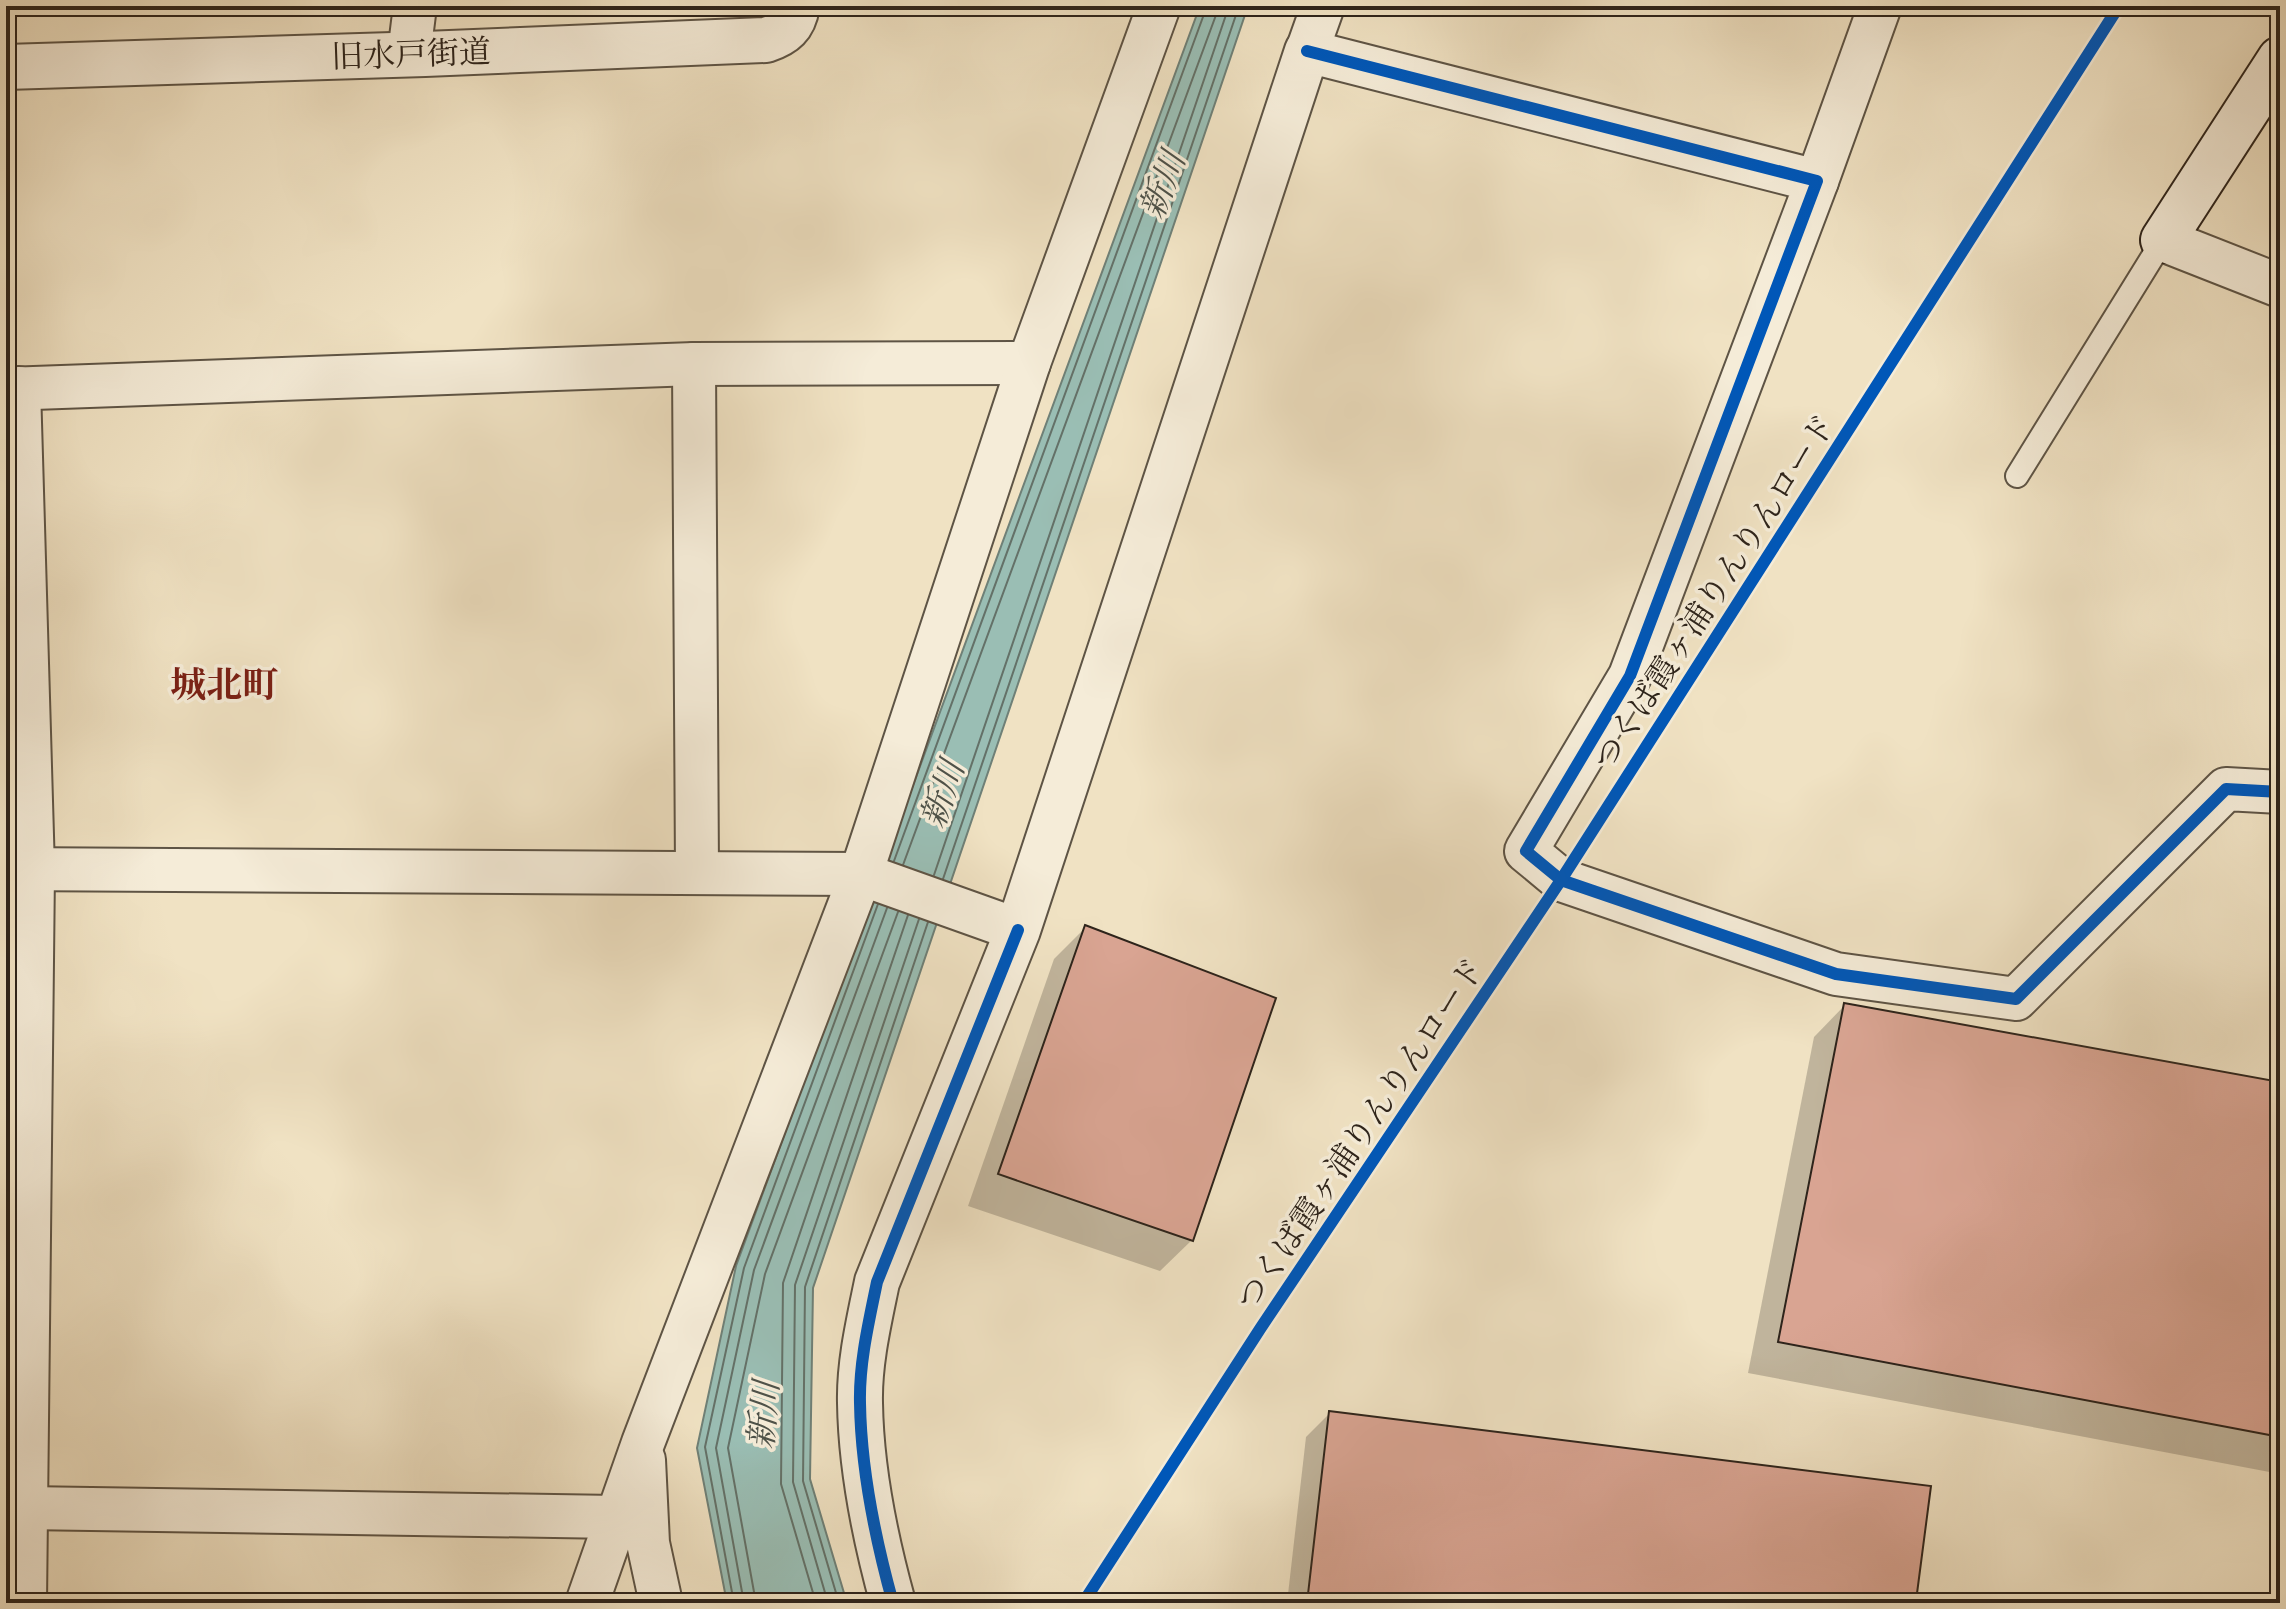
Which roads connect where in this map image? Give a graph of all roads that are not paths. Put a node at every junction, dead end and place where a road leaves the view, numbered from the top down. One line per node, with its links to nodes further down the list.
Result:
1 (415, 6): 7 (street)
2 (797, 6): 7 (street, 旧水戸街道)
3 (1159, 6): 13 (street)
4 (1323, 6): 6 (street)
5 (1880, 6): 10 (street)
6 (1307, 51): 10 (street); 21 (street)
7 (409, 54): 9 (street, 旧水戸街道)
8 (2280, 59): 11 (street)
9 (6, 67)
10 (1817, 181): 17 (street)
11 (2163, 240): 12 (street); 16 (lane)
12 (2280, 286)
13 (1029, 363): 14 (street); 20 (street)
14 (694, 364): 15 (street); 19 (street)
15 (13, 389): 18 (street)
16 (2017, 476)
17 (2280, 792)
18 (19, 870): 19 (street); 23 (street)
19 (697, 871): 20 (street)
20 (861, 874): 21 (street); 22 (street)
21 (1018, 930): 28 (street)
22 (643, 1443): 24 (street); 27 (street)
23 (25, 1508): 24 (street); 25 (street)
24 (616, 1517): 26 (street)
25 (19, 1576)
26 (587, 1603)
27 (661, 1603)
28 (893, 1603)

